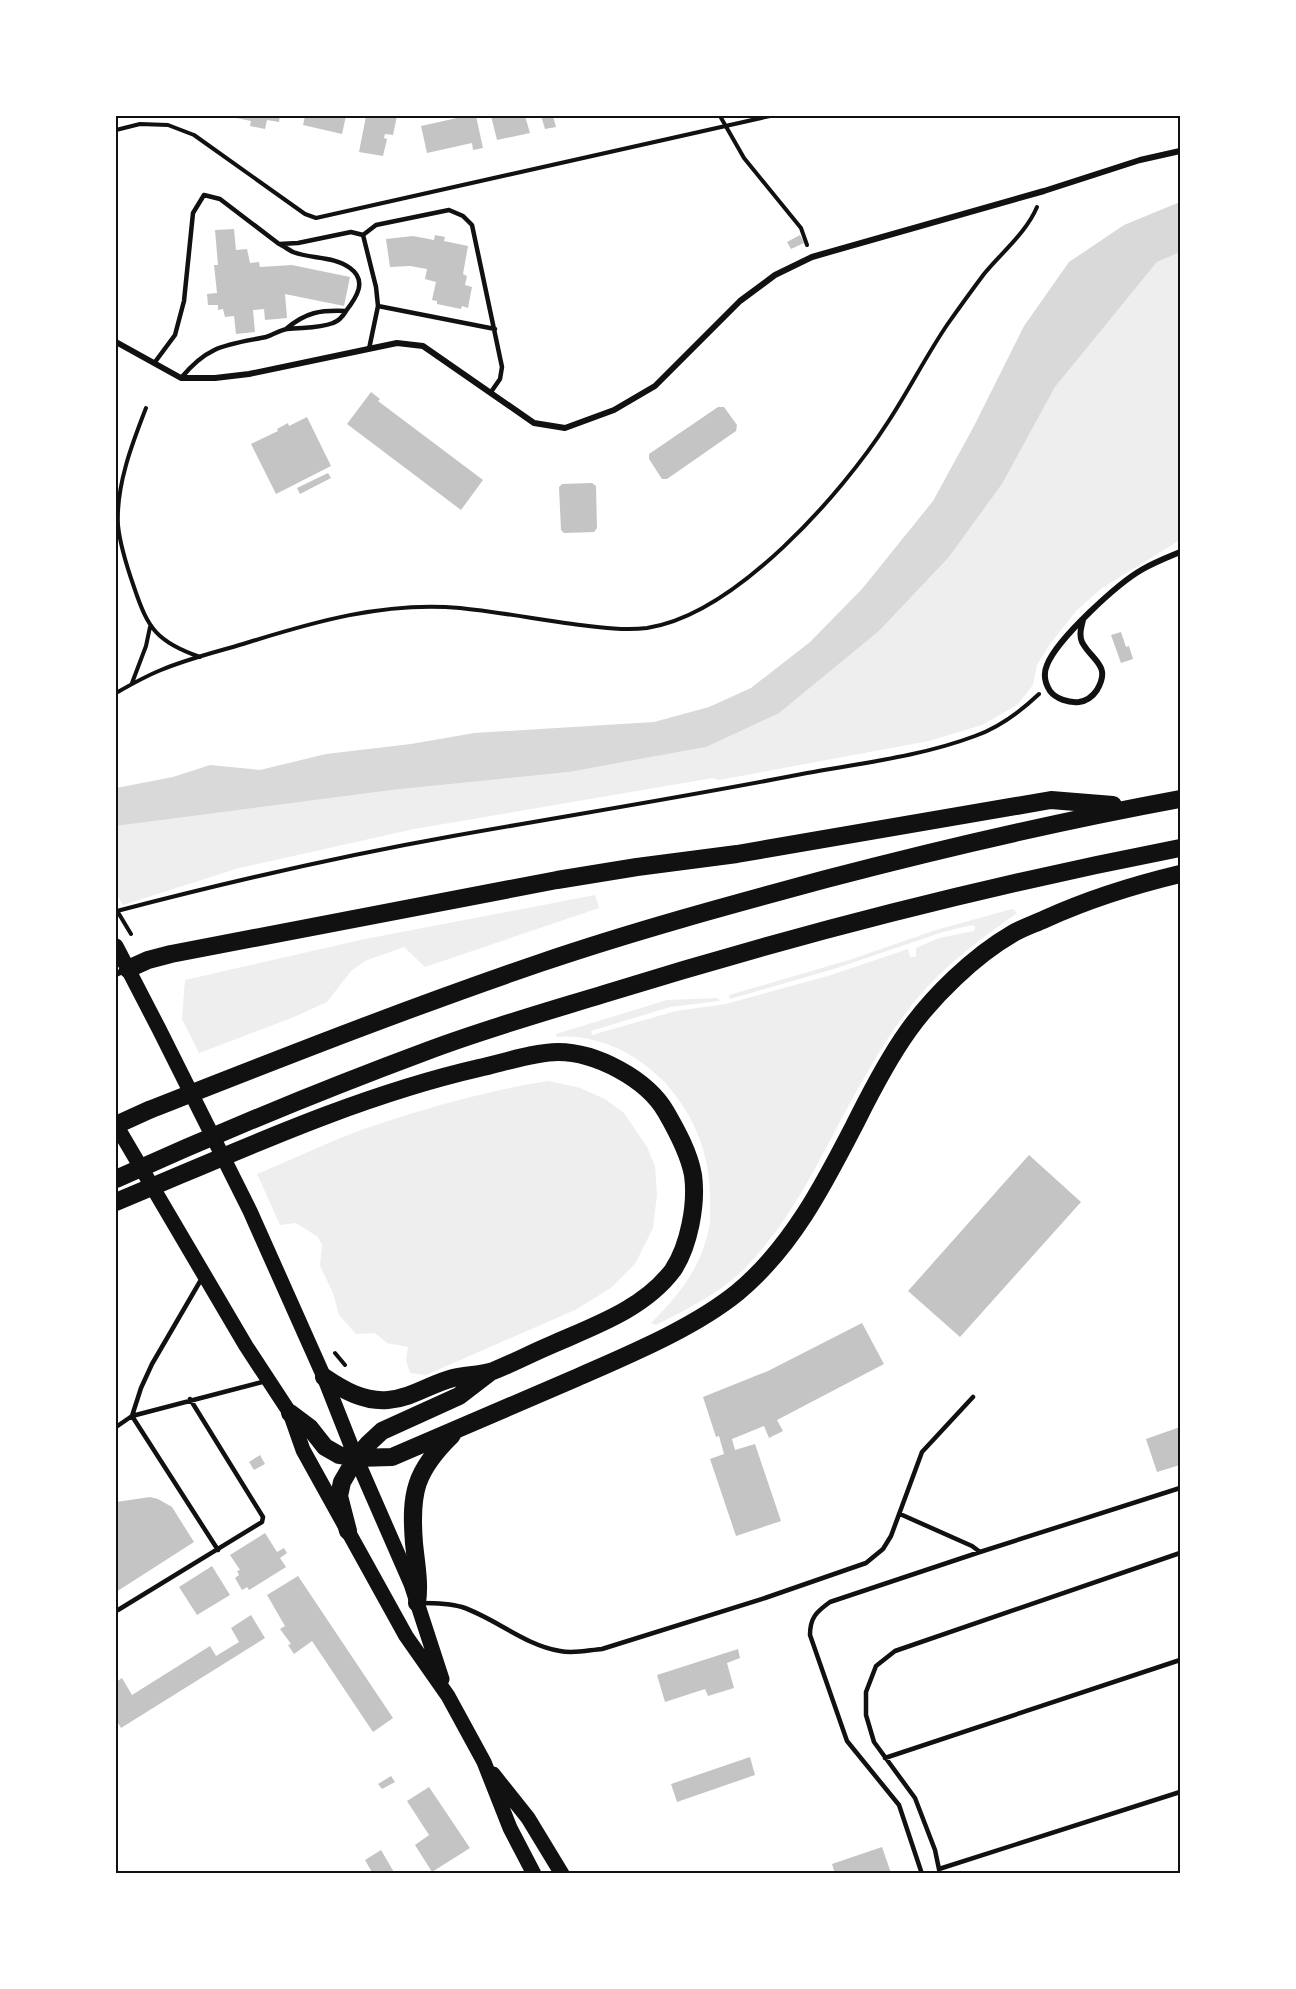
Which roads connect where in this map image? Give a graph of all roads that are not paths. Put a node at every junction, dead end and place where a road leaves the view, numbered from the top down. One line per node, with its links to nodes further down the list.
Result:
1 (1180, 152): 12 (street)
2 (363, 236): 3 (lane); 4 (lane); 7 (lane)
3 (279, 244): 5 (lane); 10 (lane)
4 (378, 306): 7 (lane); 9 (lane)
5 (346, 311): 6 (lane); 6 (lane)
6 (286, 329): 11 (lane)
7 (495, 329): 12 (lane)
8 (116, 342): 10 (street)
9 (369, 349): 11 (street); 12 (street)
10 (155, 362): 11 (street)
11 (181, 378)
12 (491, 392)
13 (1180, 552): 14 (street)
14 (1083, 620): 14 (street)
15 (1180, 799): 16 (highway)
16 (1136, 807): 20 (highway); 21 (highway)
17 (1180, 848): 22 (highway)
18 (1180, 874): 33 (highway)
19 (116, 946): 20 (main road)
20 (122, 972): 26 (main road)
21 (116, 1125): 24 (main road)
22 (116, 1179)
23 (116, 1202): 25 (highway)
24 (203, 1276): 27 (main road); 31 (lane)
25 (490, 1372): 26 (highway); 34 (highway)
26 (324, 1377): 34 (main road)
27 (268, 1380): 29 (lane); 30 (main road)
28 (973, 1397): 36 (lane)
29 (190, 1399): 31 (lane); 38 (lane)
30 (290, 1413): 34 (highway); 37 (main road)
31 (132, 1416): 32 (lane); 38 (lane)
32 (116, 1427)
33 (460, 1428): 34 (highway); 41 (highway)
34 (356, 1458): 37 (highway); 41 (main road)
35 (1180, 1488): 39 (lane)
36 (900, 1514): 39 (lane); 41 (lane)
37 (348, 1531): 44 (main road)
38 (218, 1550): 42 (lane)
39 (980, 1552): 51 (lane)
40 (1180, 1553): 45 (lane)
41 (417, 1603): 44 (main road)
42 (118, 1610)
43 (1180, 1660): 45 (lane)
44 (448, 1696): 46 (main road)
45 (885, 1758): 48 (lane)
46 (484, 1762): 49 (main road); 50 (main road)
47 (1180, 1792): 48 (lane)
48 (940, 1871)
49 (534, 1874)
50 (562, 1874)
51 (922, 1874)

